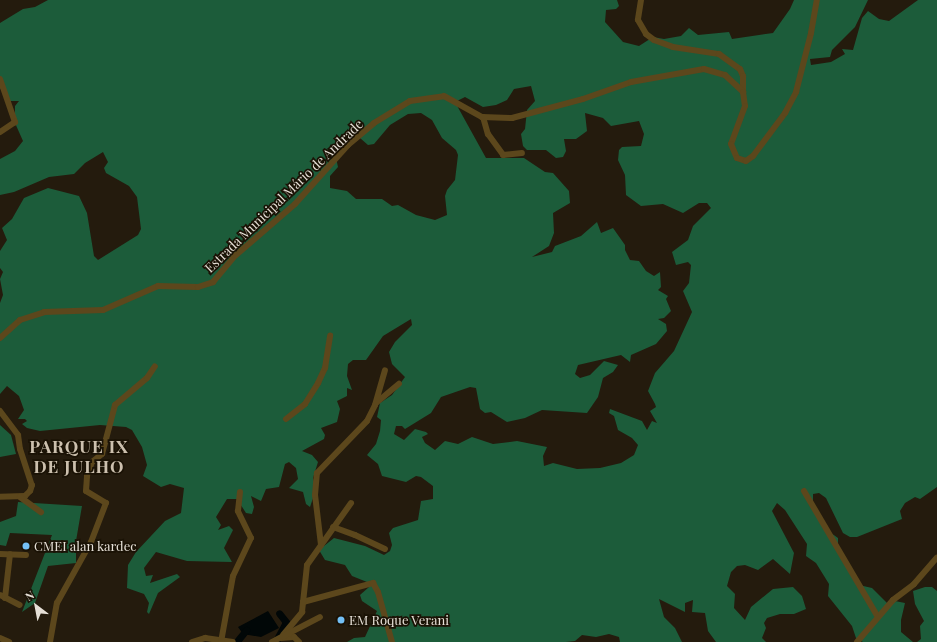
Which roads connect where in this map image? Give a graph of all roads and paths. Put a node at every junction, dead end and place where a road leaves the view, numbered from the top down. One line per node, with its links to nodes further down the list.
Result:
1 (641, 0): 4 (street)
2 (817, 0): 4 (street)
3 (0, 79): 6 (street)
4 (742, 92): 5 (street, Estrada Municipal Mário de Andrade)
5 (483, 117): 7 (street); 9 (street, Estrada Municipal Mário de Andrade)
6 (0, 132)
7 (522, 153)
8 (330, 335): 15 (street)
9 (0, 338)
10 (155, 366): 39 (street)
11 (385, 370): 13 (street)
12 (399, 384): 13 (street)
13 (376, 403): 23 (street)
14 (0, 411): 19 (street)
15 (286, 419)
16 (804, 491): 33 (street)
17 (240, 492): 37 (street)
18 (0, 497): 19 (street)
19 (20, 497): 21 (street)
20 (351, 503): 22 (street)
21 (41, 512)
22 (333, 527): 23 (street); 24 (street)
23 (320, 545): 30 (street)
24 (385, 549)
25 (0, 554): 26 (street)
26 (10, 554): 27 (street); 29 (street)
27 (26, 555)
28 (937, 558): 33 (street)
29 (2, 596): 31 (street)
30 (303, 602): 34 (street); 43 (street)
31 (20, 605)
32 (320, 617): 34 (street)
33 (878, 617): 44 (street)
34 (283, 634): 36 (street)
35 (0, 638): 38 (street)
36 (274, 640): 42 (street)
37 (220, 641): 40 (street); 41 (street)
38 (9, 642)
39 (50, 642)
40 (192, 642)
41 (233, 642)
42 (299, 642)
43 (392, 642)
44 (857, 642)

